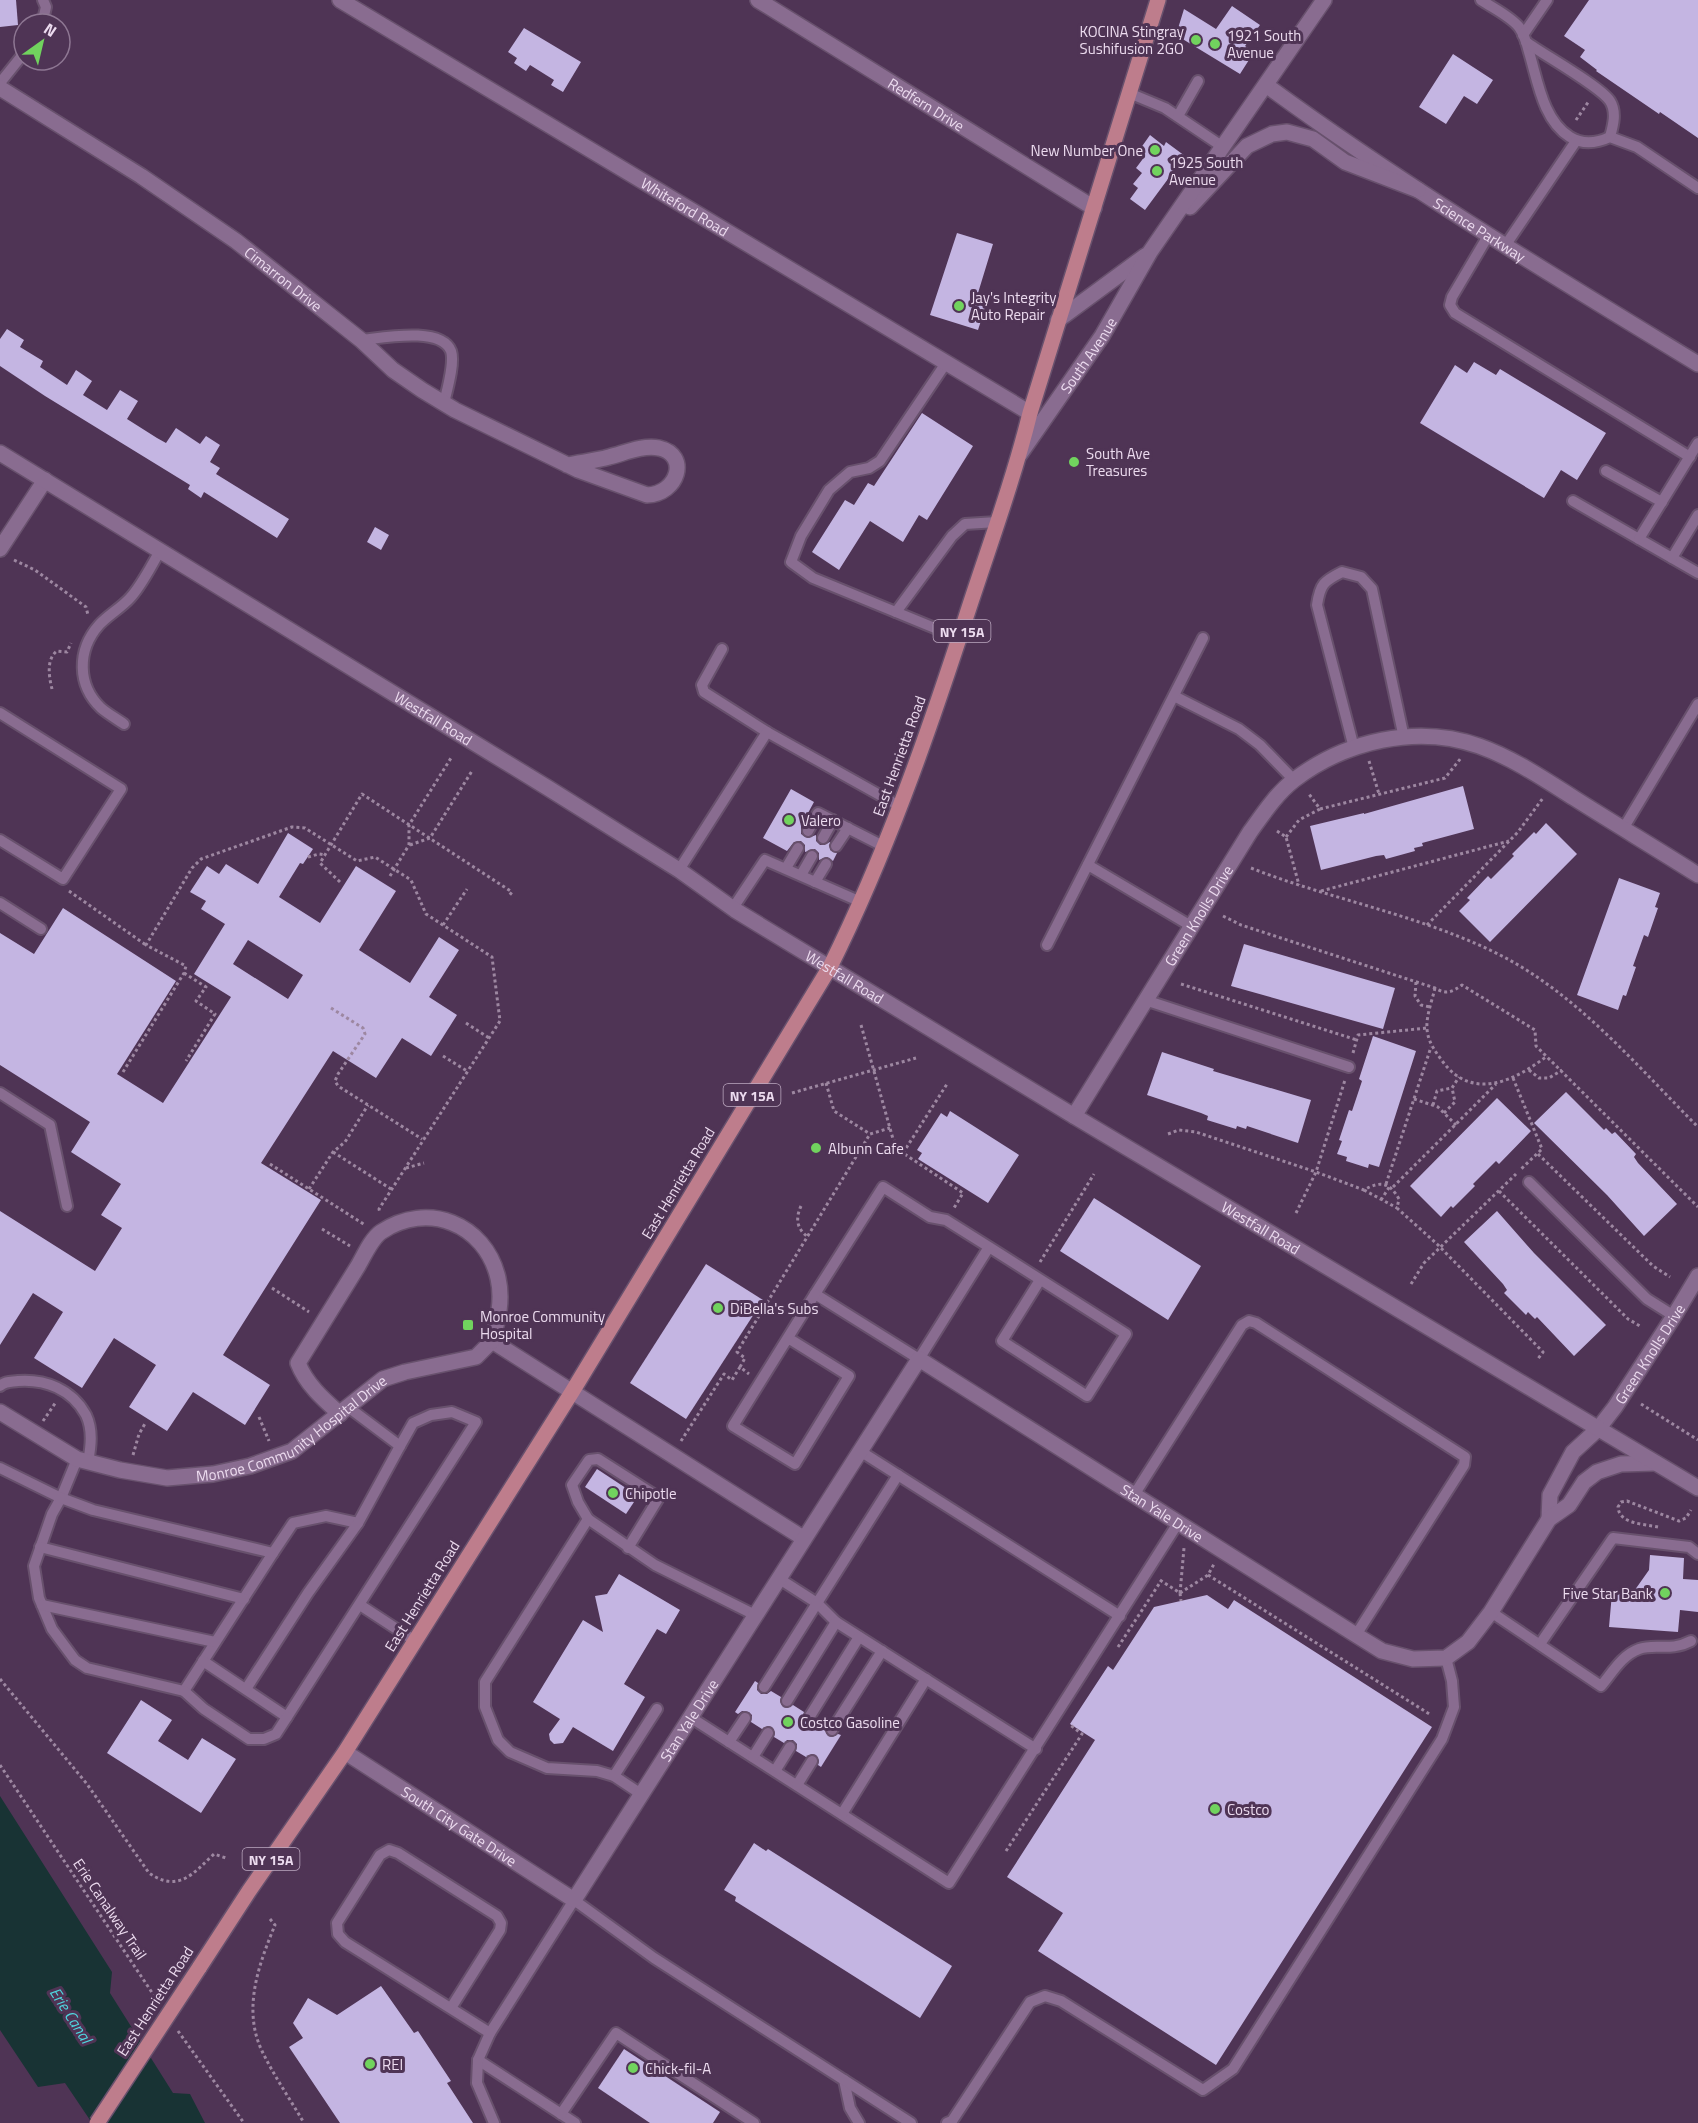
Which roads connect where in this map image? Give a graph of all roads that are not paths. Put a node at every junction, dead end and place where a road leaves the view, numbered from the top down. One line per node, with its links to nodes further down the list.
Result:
1 (340, 0): 26 (street, Whiteford Road)
2 (758, 0): 20 (street, Redfern Drive)
3 (1158, 0): 13 (main road, East Henrietta Road / NY 15A)
4 (1324, 0): 11 (street, South Avenue)
5 (1481, 0): 7 (lane)
6 (1548, 0): 7 (lane)
7 (1525, 39): 15 (lane); 16 (lane)
8 (12, 68): 10 (lane)
9 (1198, 81): 14 (lane)
10 (0, 82)
11 (1266, 85): 17 (street, South Avenue); 19 (street, Science Parkway)
12 (0, 88): 25 (street, Cimarron Drive)
13 (1129, 93): 14 (lane); 20 (main road, East Henrietta Road / NY 15A)
14 (1178, 116): 17 (lane)
15 (1610, 137): 16 (lane); 18 (lane)
16 (1576, 141): 23 (lane)
17 (1223, 147): 22 (street, South Avenue)
18 (1698, 188)
19 (1418, 190): 21 (street, Science Parkway); 22 (street)
20 (1094, 208): 24 (main road, East Henrietta Road / NY 15A)
21 (1488, 236): 23 (street, Science Parkway); 33 (lane)
22 (1154, 246): 24 (street, South Avenue); 32 (street, South Avenue)
23 (1505, 246): 27 (street, Science Parkway)
24 (1058, 320): 29 (main road, East Henrietta Road / NY 15A)
25 (361, 340): 28 (street, Cimarron Drive); 28 (lane)
26 (946, 363): 29 (street, Whiteford Road); 46 (lane)
27 (1698, 364)
28 (444, 403): 34 (street, Cimarron Drive)
29 (1030, 413): 32 (main road, East Henrietta Road / NY 15A)
30 (1698, 444): 33 (lane)
31 (0, 453): 36 (street, Westfall Road)
32 (1020, 453): 40 (main road, East Henrietta Road / NY 15A)
33 (1690, 457): 38 (lane)
34 (567, 465): 34 (street, Cimarron Drive)
35 (1606, 471): 38 (lane)
36 (45, 480): 42 (street); 43 (street, Westfall Road)
37 (1573, 501): 41 (lane)
38 (1662, 502): 41 (lane)
39 (1698, 515): 44 (lane)
40 (997, 522): 46 (lane); 47 (main road, East Henrietta Road / NY 15A)
41 (1639, 539): 44 (lane)
42 (0, 549)
43 (160, 551): 53 (lane); 72 (street, Westfall Road)
44 (1672, 558): 45 (lane)
45 (1698, 573)
46 (896, 612): 47 (lane)
47 (959, 638): 58 (main road, East Henrietta Road / NY 15A)
48 (1203, 638): 50 (lane)
49 (722, 649): 54 (lane)
50 (1174, 696): 57 (lane); 70 (lane)
51 (1698, 704): 61 (lane)
52 (0, 713): 64 (lane)
53 (124, 724)
54 (767, 732): 58 (lane); 72 (lane)
55 (1404, 738): 56 (street, Green Knolls Drive); 56 (lane); 61 (street, Green Knolls Drive)
56 (1354, 748): 57 (street, Green Knolls Drive)
57 (1294, 780): 79 (street, Green Knolls Drive)
58 (901, 807): 66 (main road, East Henrietta Road / NY 15A)
59 (833, 820): 60 (lane); 62 (lane); 63 (lane)
60 (848, 828): 65 (lane); 66 (lane)
61 (1623, 829): 74 (street, Green Knolls Drive)
62 (808, 831)
63 (823, 838)
64 (0, 840)
65 (836, 846)
66 (885, 847): 76 (main road, East Henrietta Road / NY 15A)
67 (798, 848): 71 (lane)
68 (812, 856): 73 (lane)
69 (826, 864): 75 (lane)
70 (1088, 865): 79 (lane); 81 (lane)
71 (786, 868): 73 (lane); 78 (lane)
72 (679, 870): 78 (street, Westfall Road)
73 (801, 875): 75 (lane)
74 (1698, 875)
75 (815, 882): 76 (lane)
76 (861, 902): 82 (main road, East Henrietta Road / NY 15A)
77 (0, 903): 80 (lane)
78 (733, 908): 82 (street, Westfall Road)
79 (1191, 926): 83 (street, Green Knolls Drive)
80 (42, 929)
81 (1047, 945)
82 (830, 968): 86 (street, Westfall Road); 98 (main road, East Henrietta Road / NY 15A)
83 (1145, 1000): 84 (lane); 86 (street, Green Knolls Drive)
84 (1349, 1067)
85 (0, 1094): 88 (lane)
86 (1074, 1116): 101 (street, Westfall Road)
87 (1529, 1182): 93 (lane)
88 (67, 1206)
89 (989, 1247): 91 (lane); 92 (lane); 96 (lane)
90 (1698, 1276): 93 (street, Green Knolls Drive)
91 (1040, 1280): 91 (lane)
92 (815, 1294): 94 (lane); 96 (lane)
93 (1674, 1316): 101 (street, Green Knolls Drive)
94 (788, 1338): 94 (lane)
95 (492, 1341): 98 (street); 99 (street, Monroe Community Hospital Drive); 99 (street)
96 (919, 1359): 103 (street, Stan Yale Drive); 109 (street, Stan Yale Drive)
97 (0, 1386): 104 (lane)
98 (572, 1392): 115 (street); 131 (main road, East Henrietta Road / NY 15A)
99 (344, 1411): 102 (lane); 104 (street, Monroe Community Hospital Drive)
100 (0, 1412): 104 (street, Monroe Community Hospital Drive)
101 (1598, 1429): 105 (street, Westfall Road); 112 (street)
102 (400, 1446): 113 (lane); 124 (lane)
103 (860, 1451): 107 (lane); 115 (street, Stan Yale Drive)
104 (83, 1460): 110 (lane)
105 (1655, 1463): 108 (street, Westfall Road); 112 (street)
106 (0, 1468): 110 (lane)
107 (898, 1475): 122 (lane); 127 (lane)
108 (1698, 1488)
109 (1134, 1494): 114 (street, Stan Yale Drive); 129 (lane)
110 (61, 1498): 116 (lane); 118 (lane)
111 (588, 1519): 117 (lane); 117 (lane); 157 (lane)
112 (1549, 1519): 125 (street)
113 (357, 1523): 118 (lane); 140 (lane)
114 (1178, 1523): 127 (lane); 129 (street, Stan Yale Drive)
115 (803, 1538): 120 (street, Stan Yale Drive)
116 (40, 1547): 121 (lane); 123 (lane)
117 (628, 1548): 126 (lane)
118 (273, 1553): 121 (lane)
119 (1698, 1554): 134 (lane)
120 (778, 1578): 122 (lane); 126 (street, Stan Yale Drive)
121 (244, 1599): 133 (lane)
122 (817, 1603): 128 (lane); 139 (lane)
123 (42, 1605): 133 (lane); 141 (lane)
124 (360, 1605): 131 (lane); 145 (lane)
125 (1491, 1612): 134 (lane); 136 (street)
126 (755, 1615): 146 (street, Stan Yale Drive)
127 (1120, 1616): 152 (lane)
128 (836, 1622): 130 (lane); 142 (lane)
129 (1356, 1635): 136 (street, Stan Yale Drive)
130 (859, 1637): 135 (lane); 144 (lane)
131 (415, 1641): 153 (main road, East Henrietta Road / NY 15A)
132 (1691, 1641): 134 (lane)
133 (215, 1642): 137 (lane)
134 (1540, 1644)
135 (882, 1651): 138 (lane); 148 (lane)
136 (1446, 1658): 173 (lane)
137 (203, 1661): 140 (lane); 141 (lane)
138 (926, 1679): 152 (lane); 160 (lane)
139 (764, 1687)
140 (246, 1689): 145 (lane)
141 (184, 1691): 145 (lane)
142 (788, 1701)
143 (657, 1709): 157 (lane)
144 (810, 1716)
145 (287, 1717)
146 (690, 1717): 150 (lane); 159 (street, Stan Yale Drive)
147 (745, 1718): 150 (lane)
148 (832, 1730)
149 (768, 1733): 154 (lane)
150 (729, 1742): 154 (lane)
151 (790, 1747): 156 (lane)
152 (1036, 1749): 160 (lane)
153 (345, 1752): 161 (street, South City Gate Drive); 167 (main road, East Henrietta Road / NY 15A, bridge)
154 (753, 1757): 156 (lane)
155 (812, 1761): 158 (lane)
156 (775, 1771): 158 (lane)
157 (614, 1776): 159 (lane)
158 (797, 1785): 160 (lane)
159 (641, 1794): 161 (street, Stan Yale Drive)
160 (842, 1814)
161 (574, 1900): 163 (lane); 165 (lane)
162 (451, 2008): 162 (lane); 163 (lane)
163 (490, 2033): 164 (lane)
164 (478, 2060): 166 (lane); 168 (lane)
165 (844, 2080): 171 (lane); 172 (lane)
166 (561, 2114): 169 (lane); 170 (lane)
167 (97, 2123)
168 (494, 2123)
169 (575, 2123)
170 (754, 2123)
171 (859, 2123)
172 (911, 2123)
173 (947, 2123)

